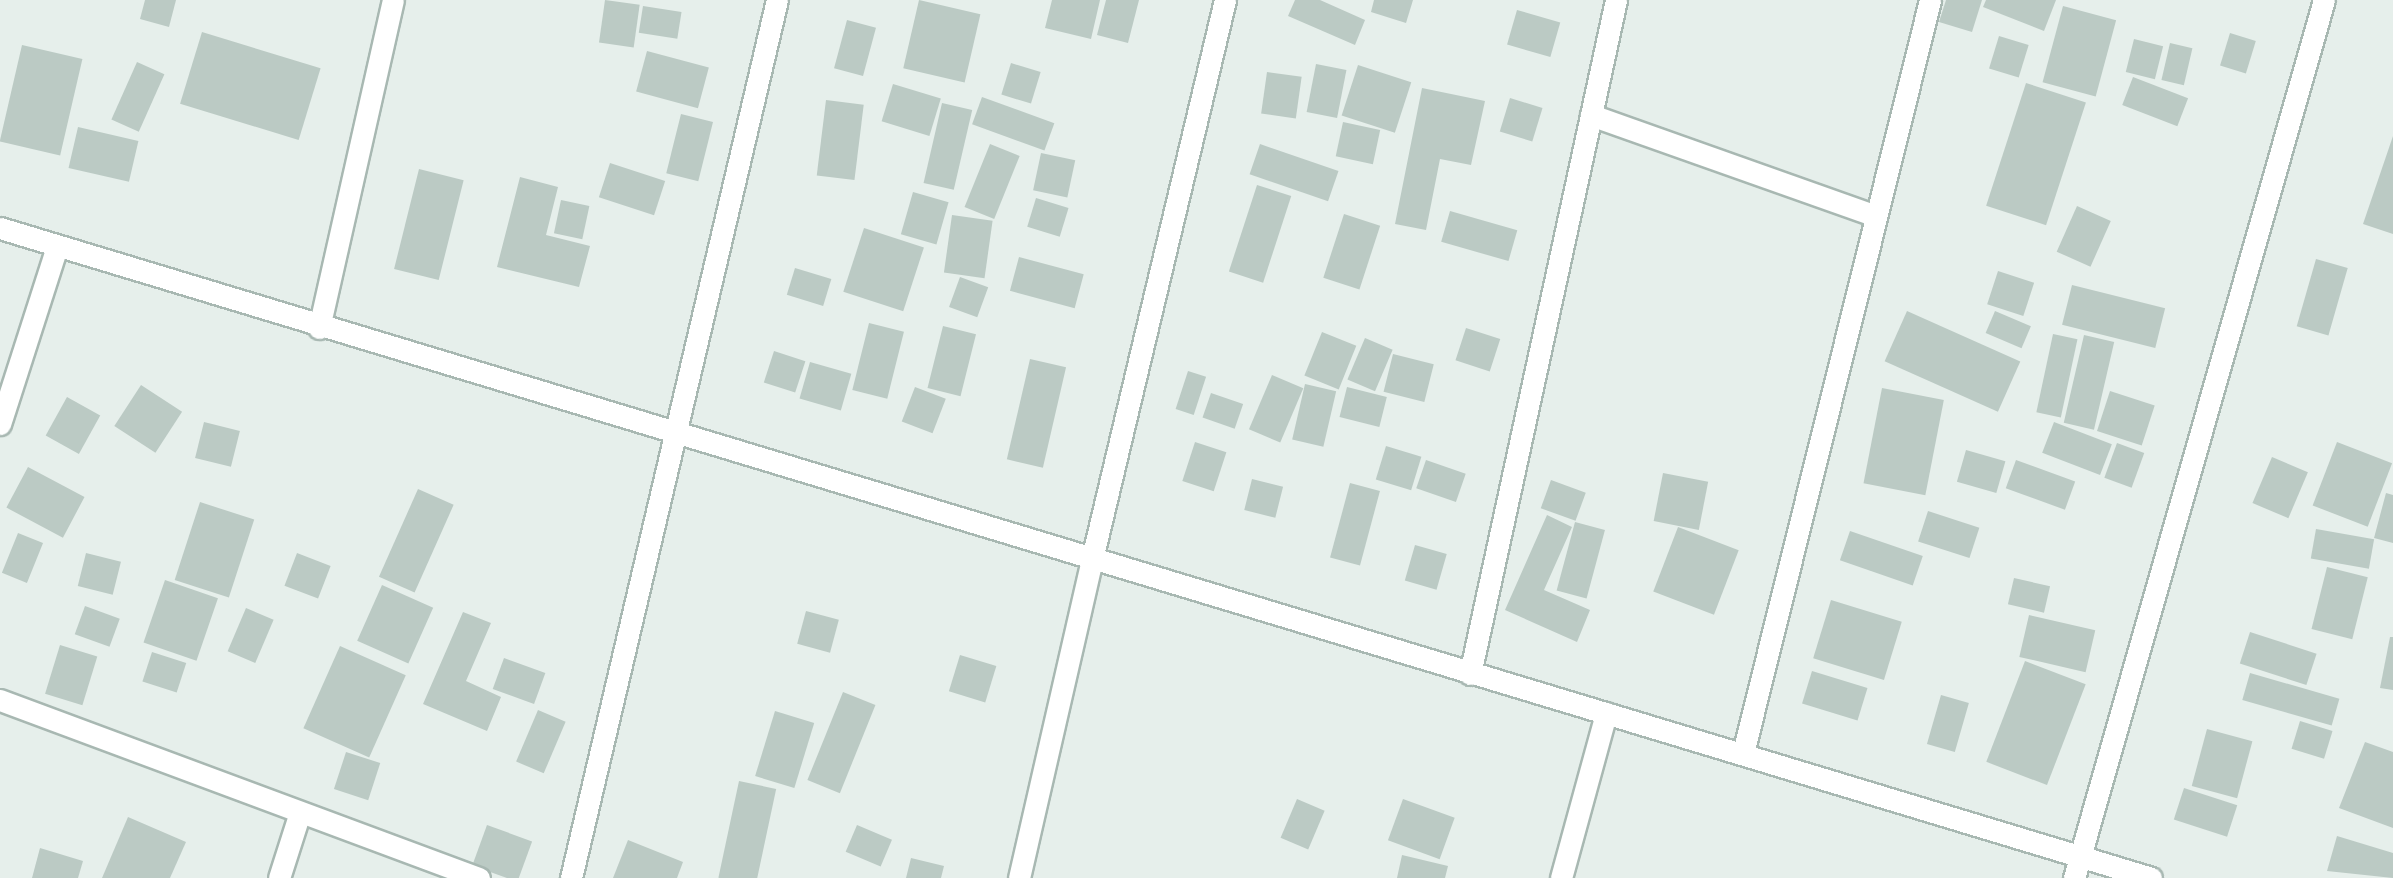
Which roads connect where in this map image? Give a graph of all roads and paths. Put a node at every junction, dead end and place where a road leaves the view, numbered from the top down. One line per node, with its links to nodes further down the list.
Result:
1 (393, 0): 11 (street)
2 (777, 0): 13 (street)
3 (1225, 0): 14 (street)
4 (1616, 0): 7 (street)
5 (1930, 0): 8 (street)
6 (2324, 0): 20 (street)
7 (1591, 115): 8 (street); 15 (street)
8 (1876, 216): 18 (street)
9 (0, 228): 10 (street)
10 (58, 246): 11 (street); 12 (street)
11 (319, 328): 13 (street)
12 (0, 424)
13 (675, 434): 14 (street); 23 (street)
14 (1092, 559): 15 (street); 24 (street)
15 (1470, 674): 17 (street)
16 (0, 700): 19 (street)
17 (1606, 713): 18 (street); 25 (street)
18 (1743, 753): 20 (street)
19 (300, 812): 21 (street); 22 (street)
20 (2081, 855): 26 (street); 27 (street)
21 (279, 878)
22 (479, 878)
23 (571, 878)
24 (1019, 878)
25 (1561, 878)
26 (2074, 878)
27 (2151, 878)

